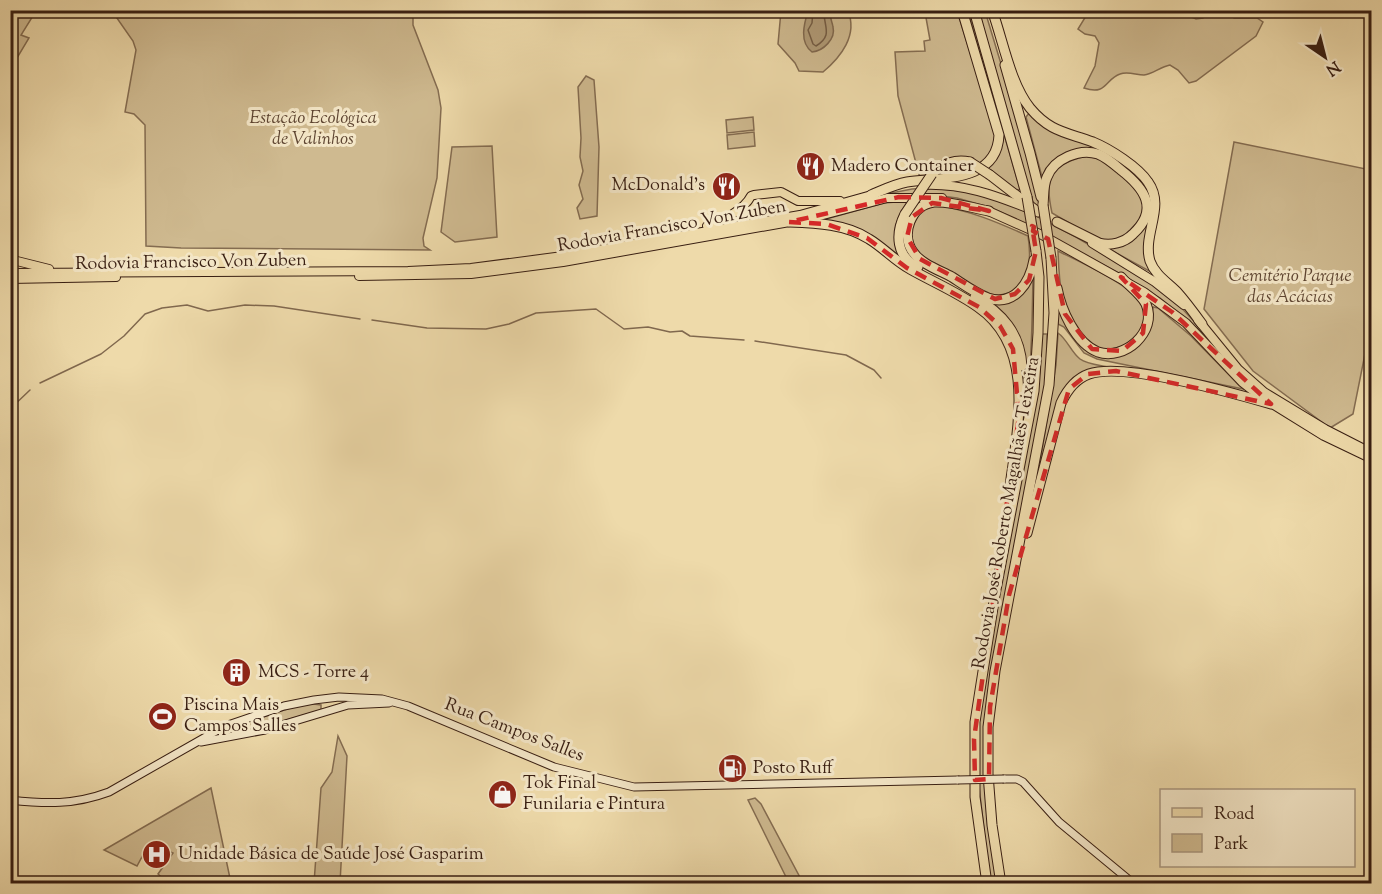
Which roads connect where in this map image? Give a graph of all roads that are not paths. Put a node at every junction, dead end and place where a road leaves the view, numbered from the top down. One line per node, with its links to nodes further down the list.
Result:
1 (962, 10): 4 (highway)
2 (974, 10): 11 (highway, Rodovia José Roberto Magalhães Teixeira, bridge)
3 (990, 10): 6 (highway, Rodovia José Roberto Magalhães Teixeira); 18 (highway)
4 (871, 195): 5 (main road, Rodovia Francisco Von Zuben); 6 (main road, Rodovia Francisco Von Zuben)
5 (854, 200): 10 (main road, Rodovia Francisco Von Zuben); 10 (main road)
6 (1040, 208): 9 (main road, Rodovia Francisco Von Zuben); 9 (highway); 13 (highway, Rodovia José Roberto Magalhães Teixeira, bridge); 20 (highway, bridge)
7 (989, 211): 8 (main road, Rodovia Francisco Von Zuben); 11 (highway); 16 (main road, Rodovia Francisco Von Zuben)
8 (789, 222): 17 (main road, Rodovia Francisco Von Zuben); 20 (highway)
9 (1057, 222): 18 (main road, Rodovia Francisco Von Zuben)
10 (673, 236): 14 (main road, Rodovia Francisco Von Zuben)
11 (1036, 251): 23 (highway, Rodovia José Roberto Magalhães Teixeira)
12 (10, 258): 14 (main road)
13 (1051, 261): 16 (highway); 24 (highway, Rodovia José Roberto Magalhães Teixeira)
14 (60, 272): 15 (main road, Rodovia Francisco Von Zuben)
15 (10, 273)
16 (1120, 277): 19 (main road, Rodovia Francisco Von Zuben)
17 (10, 279)
18 (1202, 324): 21 (main road, Rodovia Francisco Von Zuben)
19 (1271, 404): 22 (main road, Rodovia Francisco Von Zuben); 24 (highway)
20 (1019, 416): 23 (highway)
21 (1371, 453)
22 (1371, 459)
23 (994, 595): 36 (highway, Rodovia José Roberto Magalhães Teixeira)
24 (1009, 596): 37 (highway, Rodovia José Roberto Magalhães Teixeira)
25 (352, 697): 26 (main road, Rua Campos Salles); 28 (main road, Rua Campos Salles); 29 (main road)
26 (339, 698): 27 (main road, Rua Campos Salles); 30 (main road)
27 (304, 701): 31 (main road); 32 (main road, Rua Campos Salles)
28 (397, 703): 29 (main road); 38 (main road, Rua Campos Salles, bridge)
29 (358, 704): 30 (main road)
30 (331, 711): 31 (main road)
31 (321, 714): 33 (main road)
32 (244, 719): 33 (main road, Rua Campos Salles); 34 (main road, Rua Campos Salles)
33 (209, 740): 34 (main road)
34 (196, 743): 35 (main road)
35 (10, 800)
36 (987, 884)
37 (1001, 884)
38 (1134, 884)

